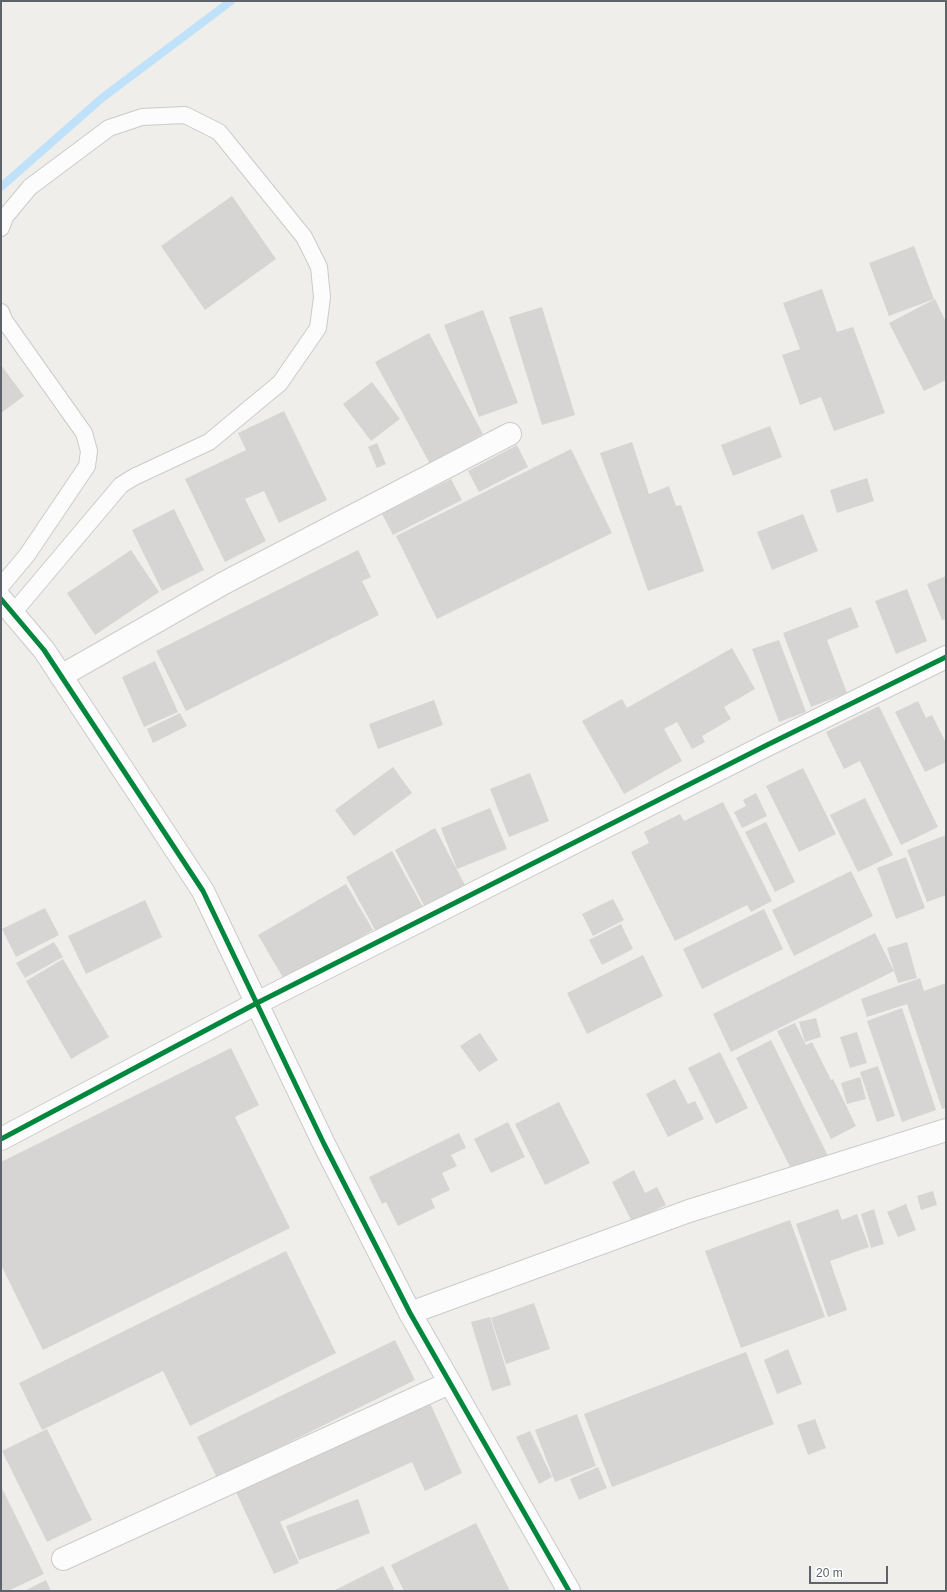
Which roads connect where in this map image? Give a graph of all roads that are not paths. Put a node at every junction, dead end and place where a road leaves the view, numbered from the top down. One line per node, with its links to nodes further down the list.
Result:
1 (1, 228): 5 (lane)
2 (1, 312): 4 (lane)
3 (510, 434): 7 (street)
4 (1, 586)
5 (7, 606): 7 (street)
6 (946, 657): 8 (street)
7 (61, 676): 8 (street)
8 (257, 1003): 10 (street); 11 (street)
9 (946, 1130): 11 (street)
10 (1, 1139)
11 (410, 1312): 12 (street)
12 (449, 1383): 13 (street); 14 (street)
13 (63, 1559)
14 (569, 1591)

